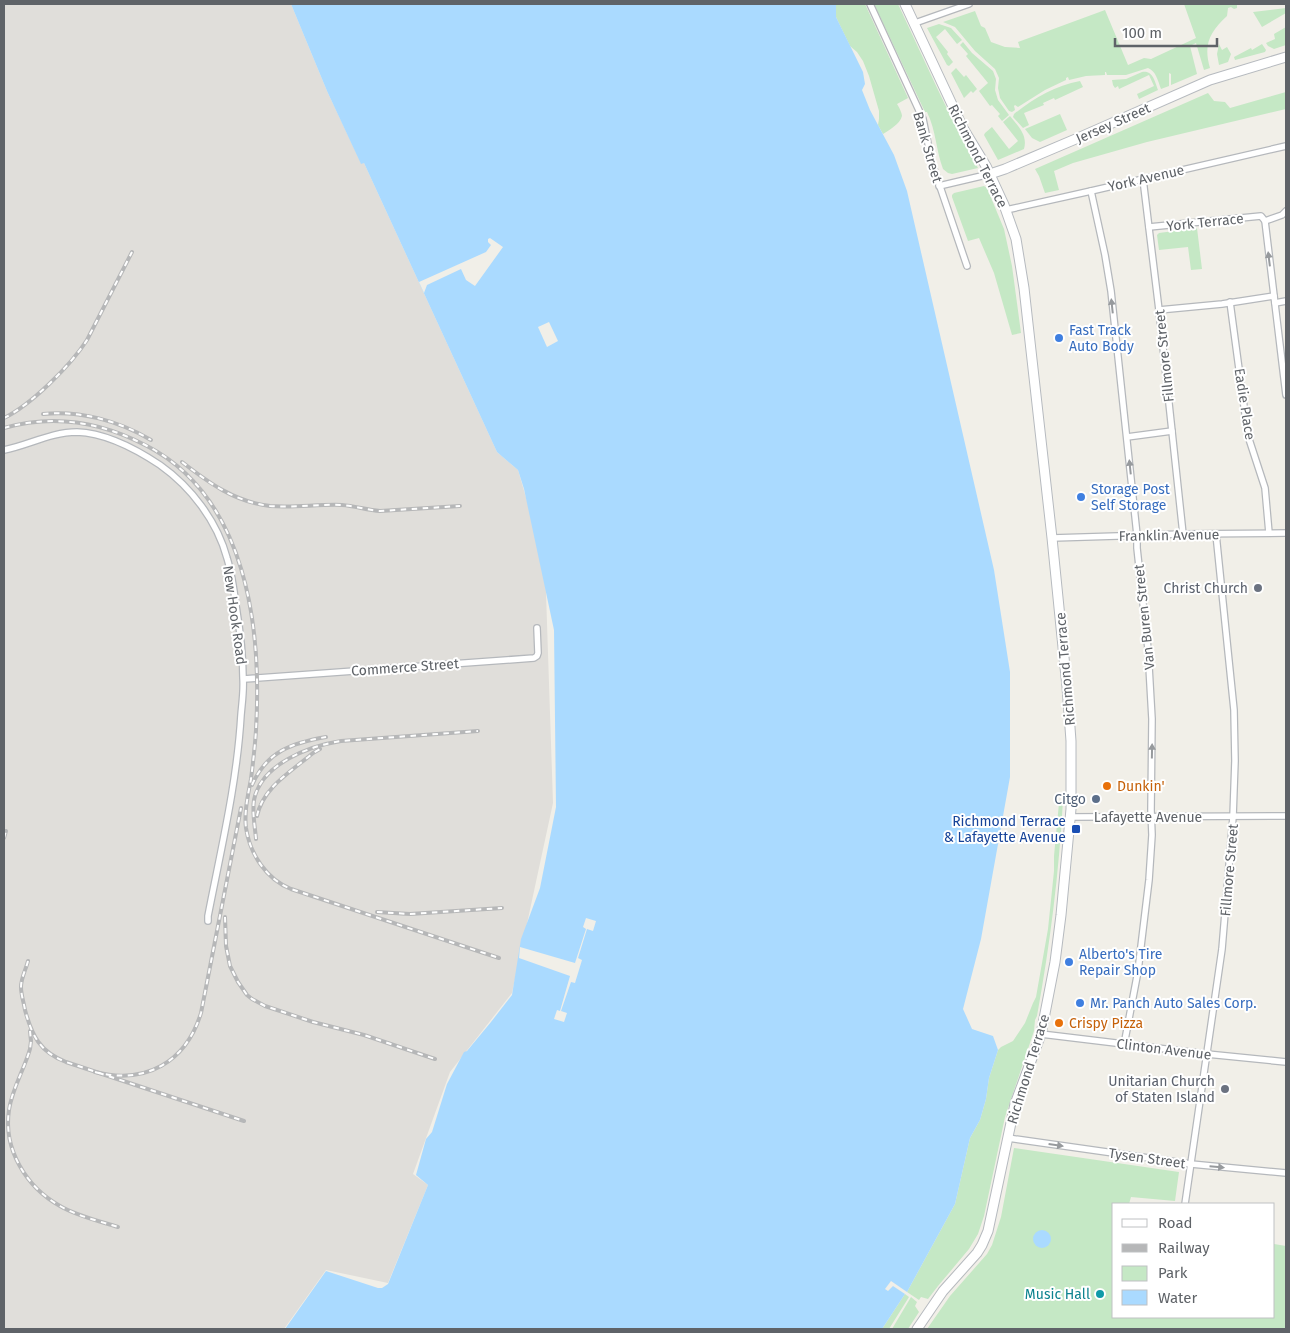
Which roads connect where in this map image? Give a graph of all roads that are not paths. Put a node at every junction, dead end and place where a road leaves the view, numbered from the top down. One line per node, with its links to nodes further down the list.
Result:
1 (870, 4): 9 (street, Bank Street)
2 (905, 4): 4 (main road, Richmond Terrace)
3 (969, 4): 4 (street)
4 (915, 23): 7 (main road, Richmond Terrace)
5 (1286, 57): 7 (main road, Jersey Street)
6 (1286, 146): 8 (street, York Avenue)
7 (990, 174): 9 (street, Jersey Street); 11 (main road, Richmond Terrace)
8 (1142, 179): 10 (street, York Avenue); 14 (street, Fillmore Street)
9 (939, 186): 15 (street, Bank Street)
10 (1091, 192): 11 (street, York Avenue); 22 (street, Van Buren Street, one-way to 10)
11 (1006, 210): 29 (main road, Richmond Terrace)
12 (1286, 211): 13 (street, York Terrace)
13 (1263, 218): 14 (street, York Terrace); 16 (street, one-way to 13)
14 (1149, 228): 19 (street, Fillmore Street)
15 (968, 266)
16 (1274, 299): 17 (street); 18 (street); 20 (street)
17 (1286, 301)
18 (1230, 302): 19 (street); 24 (street, Eadie Place)
19 (1159, 310): 21 (street, Fillmore Street)
20 (1286, 395)
21 (1172, 432): 22 (street); 26 (street, Fillmore Street)
22 (1127, 437): 28 (street, Van Buren Street, one-way to 22)
23 (4, 450): 31 (street, New Hook Road)
24 (1270, 533): 25 (street, Franklin Avenue); 27 (street, Franklin Avenue)
25 (1286, 533)
26 (1183, 534): 27 (street, Franklin Avenue); 28 (street, Franklin Avenue)
27 (1216, 534): 35 (street, Fillmore Street)
28 (1137, 535): 29 (street, Franklin Avenue); 34 (street, Van Buren Street, one-way to 28)
29 (1052, 538): 33 (main road, Richmond Terrace)
30 (536, 628): 31 (street, Commerce Street)
31 (244, 679): 36 (street, New Hook Road)
32 (1286, 816): 35 (street, Lafayette Avenue)
33 (1070, 817): 34 (street, Lafayette Avenue); 37 (main road, Richmond Terrace)
34 (1152, 817): 35 (street, Lafayette Avenue); 38 (street, Van Buren Street)
35 (1233, 817): 39 (street, Fillmore Street)
36 (208, 921)
37 (1041, 1034): 38 (street, Clinton Avenue); 41 (main road, Richmond Terrace)
38 (1124, 1045): 39 (street, Clinton Avenue)
39 (1207, 1054): 40 (street, Clinton Avenue); 42 (street, Fillmore Street)
40 (1286, 1062)
41 (1008, 1138): 42 (street, Tysen Street, one-way to 42); 45 (main road, Richmond Terrace)
42 (1191, 1164): 43 (street, Tysen Street, one-way to 43); 44 (street, Fillmore Street)
43 (1286, 1173)
44 (1185, 1203)
45 (917, 1329)

